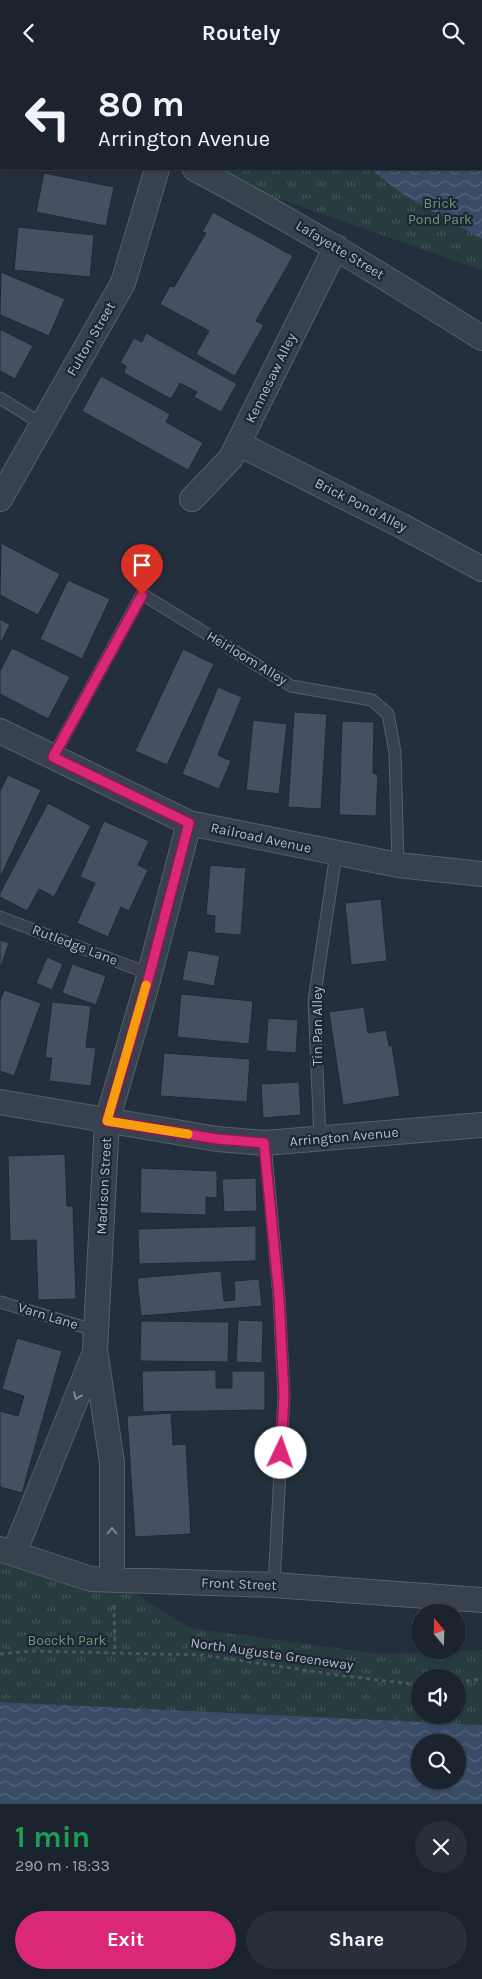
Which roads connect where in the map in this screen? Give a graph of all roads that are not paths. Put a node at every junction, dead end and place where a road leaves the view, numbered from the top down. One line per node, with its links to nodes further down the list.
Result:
1 (157, 170): 6 (street, Fulton Street)
2 (197, 170): 3 (street, Lafayette Street)
3 (336, 247): 4 (street, Lafayette Street); 7 (street, Kennesaw Alley)
4 (482, 338)
5 (0, 398): 6 (lane)
6 (42, 424): 8 (street, Fulton Street)
7 (239, 444): 9 (street, Kennesaw Alley); 10 (street, Brick Pond Alley)
8 (0, 499)
9 (192, 499)
10 (482, 569)
11 (0, 731): 12 (street, Railroad Avenue)
12 (53, 757): 13 (street, Railroad Avenue); 15 (lane, Heirloom Alley)
13 (189, 823): 14 (street, Railroad Avenue); 18 (street, Madison Street)
14 (336, 854): 15 (street, Railroad Avenue); 22 (lane, Tin Pan Alley)
15 (398, 865): 16 (street, Railroad Avenue)
16 (482, 874)
17 (0, 917): 18 (lane, Rutledge Lane)
18 (150, 973): 20 (street, Madison Street)
19 (0, 1102): 20 (street, Arrington Avenue)
20 (107, 1121): 23 (street, Arrington Avenue); 25 (street, Madison Street)
21 (482, 1125): 22 (street, Arrington Avenue)
22 (320, 1139): 23 (street, Arrington Avenue)
23 (264, 1143): 28 (lane)
24 (0, 1302): 25 (lane, Varn Lane)
25 (96, 1341): 26 (street, Madison Street, one-way to 26); 27 (street, Madison Street, one-way to 25)
26 (7, 1551): 27 (street, Front Street)
27 (112, 1579): 28 (street, Front Street)
28 (274, 1585): 29 (street, Front Street)
29 (482, 1600)

